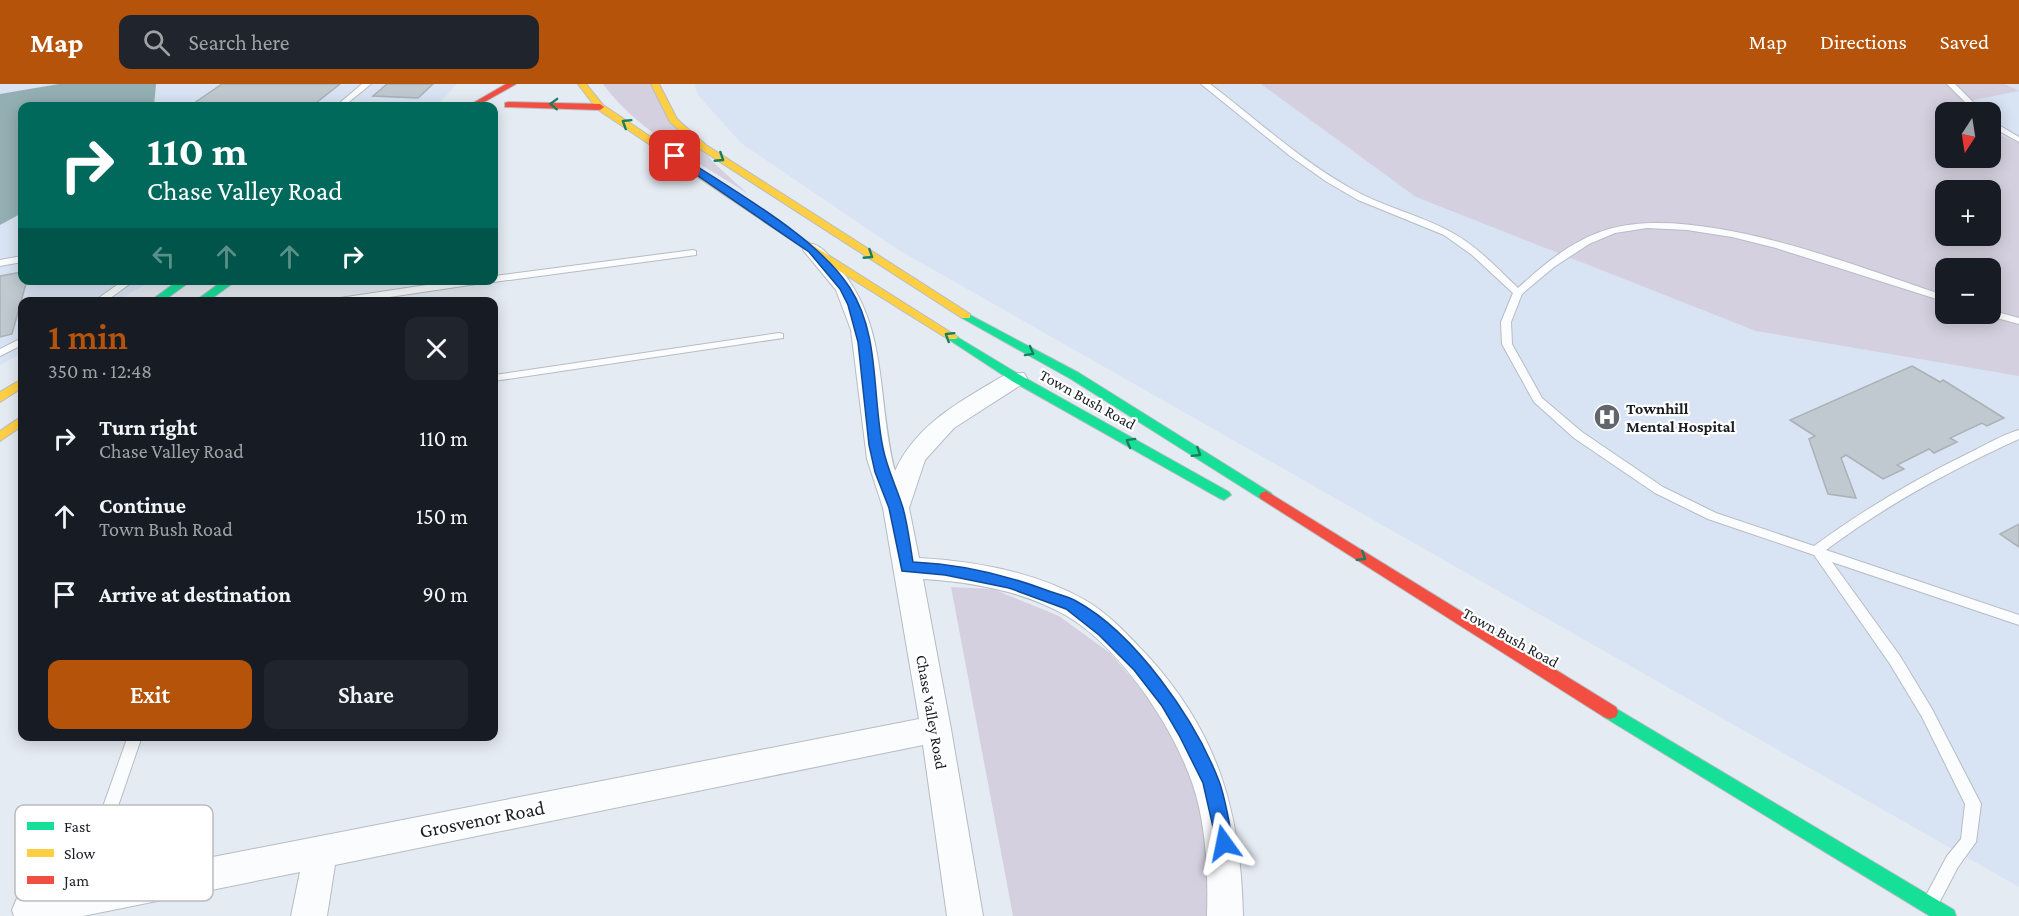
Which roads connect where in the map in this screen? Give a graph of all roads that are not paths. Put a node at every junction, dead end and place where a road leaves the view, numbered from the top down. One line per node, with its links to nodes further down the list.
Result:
1 (367, 84): 9 (lane)
2 (500, 84): 10 (main road)
3 (512, 84): 11 (main road)
4 (582, 84): 14 (main road, Town Bush Road)
5 (655, 84): 35 (main road, Town Bush Road, one-way to 35)
6 (1205, 84): 27 (lane)
7 (1951, 84): 12 (lane)
8 (536, 92): 13 (main road)
9 (345, 102)
10 (476, 102)
11 (478, 102)
12 (1969, 102)
13 (508, 105): 14 (main road, one-way to 13); 15 (main road)
14 (600, 107): 18 (main road, Town Bush Road, one-way to 14)
15 (498, 111)
16 (2001, 129): 17 (lane)
17 (2019, 140)
18 (813, 250): 39 (main road, Town Bush Road, one-way to 18); 48 (street, Chase Valley Road)
19 (693, 253): 22 (lane)
20 (18, 260): 21 (lane)
21 (0, 263)
22 (498, 278)
23 (124, 285): 29 (lane)
24 (180, 285): 30 (main road)
25 (225, 285): 31 (main road)
26 (449, 285): 32 (lane)
27 (1518, 293): 28 (lane); 49 (lane)
28 (1935, 295)
29 (106, 297)
30 (162, 297)
31 (207, 297)
32 (367, 297)
33 (2001, 316): 34 (lane)
34 (2019, 321)
35 (979, 324): 39 (main road); 40 (main road, Town Bush Road, one-way to 40)
36 (779, 336): 41 (lane)
37 (18, 343): 38 (lane)
38 (0, 352)
39 (1034, 376): 40 (main road); 47 (main road, Town Bush Road, one-way to 39); 48 (street, Chase Valley Road)
40 (1075, 376): 53 (main road, Town Bush Road, one-way to 53)
41 (498, 377)
42 (18, 386): 43 (main road)
43 (0, 398)
44 (18, 423): 46 (main road)
45 (2019, 434): 49 (lane)
46 (0, 437)
47 (1232, 499)
48 (896, 508): 51 (street, Chase Valley Road)
49 (1817, 550): 52 (lane); 60 (lane)
50 (1345, 563): 53 (main road, Town Bush Road)
51 (907, 568): 54 (street, Chase Valley Road); 64 (street)
52 (2019, 620)
53 (1602, 707): 60 (main road, Town Bush Road)
54 (936, 729): 57 (street, Grosvenor Road); 63 (street, Chase Valley Road)
55 (133, 741): 56 (lane)
56 (111, 805)
57 (321, 850): 58 (street, Grosvenor Road); 62 (street)
58 (213, 872)
59 (73, 901): 61 (street, Grosvenor Road)
60 (1929, 905): 65 (main road, Town Bush Road)
61 (29, 910)
62 (309, 916)
63 (965, 916)
64 (1225, 916)
65 (1947, 916)

